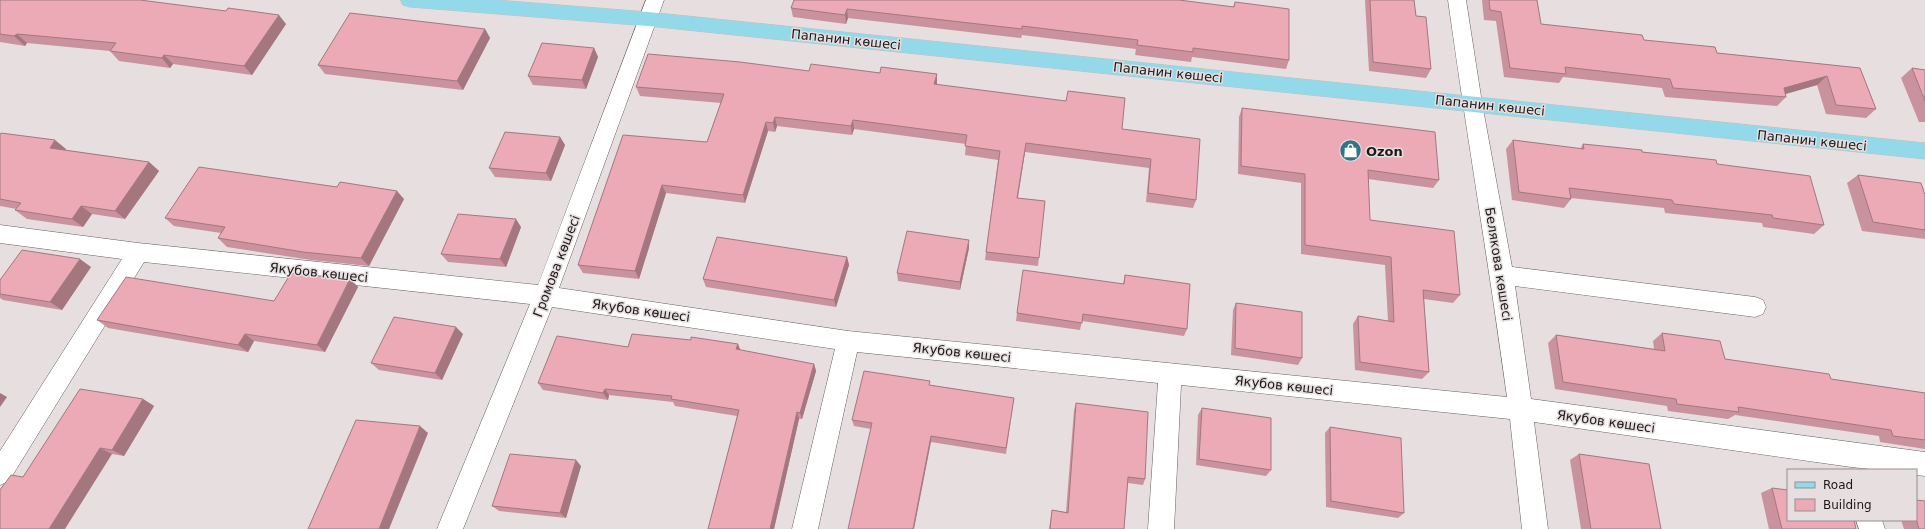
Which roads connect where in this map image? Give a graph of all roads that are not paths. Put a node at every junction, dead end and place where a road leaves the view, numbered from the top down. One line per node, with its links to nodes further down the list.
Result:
1 (410, 0): 3 (main road, Папанин көшесі)
2 (1457, 0): 4 (street, Белякова көшесі)
3 (651, 10): 4 (main road, Папанин көшесі); 9 (street, Громова көшесі)
4 (1472, 104): 5 (main road, Папанин көшесі); 8 (street, Белякова көшесі)
5 (1925, 152)
6 (0, 234): 7 (street, Якубов көшесі)
7 (138, 252): 9 (street, Якубов көшесі); 16 (street)
8 (1502, 275): 10 (street); 13 (street, Белякова көшесі)
9 (545, 296): 11 (street, Якубов көшесі); 17 (street, Громова көшесі)
10 (1755, 307)
11 (848, 341): 12 (street, Якубов көшесі); 18 (street)
12 (1170, 374): 13 (street, Якубов көшесі); 19 (street)
13 (1521, 409): 14 (street, Якубов көшесі); 20 (street, Белякова көшесі)
14 (1853, 463): 15 (street, Якубов көшесі)
15 (1925, 464)
16 (0, 473)
17 (450, 529)
18 (805, 529)
19 (1161, 529)
20 (1535, 529)

